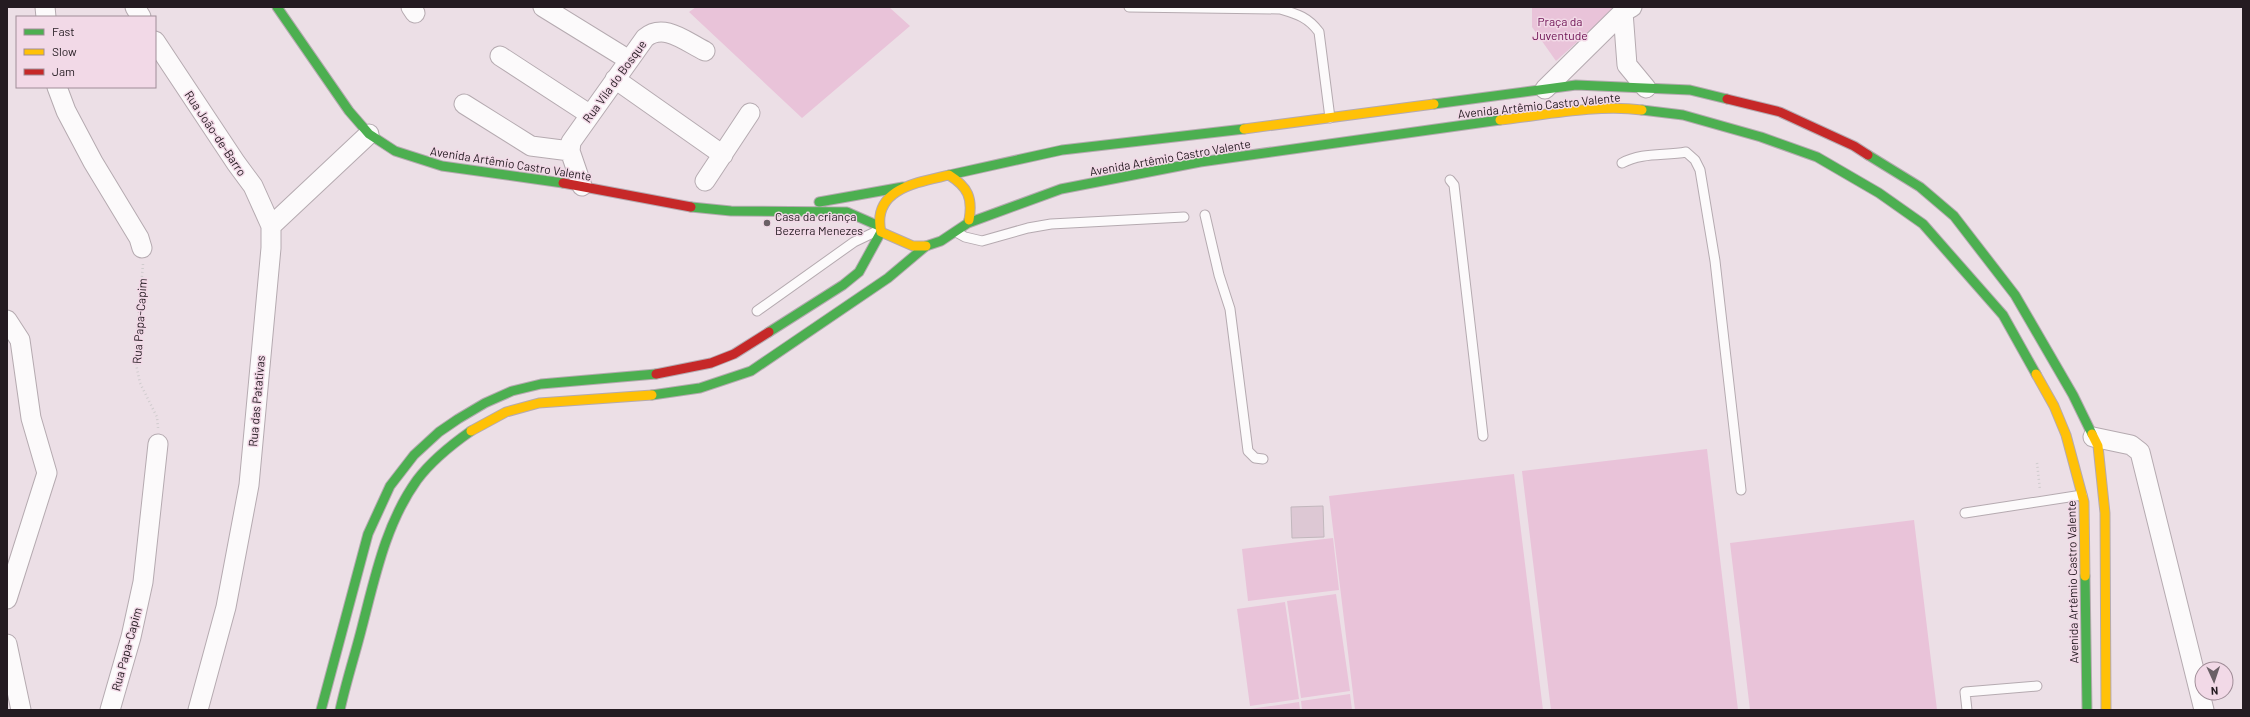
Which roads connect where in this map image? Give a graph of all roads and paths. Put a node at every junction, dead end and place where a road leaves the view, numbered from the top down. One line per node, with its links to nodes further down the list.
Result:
1 (135, 7): 6 (street)
2 (277, 7): 19 (main road, Avenida Artêmio Castro Valente)
3 (544, 7): 10 (street)
4 (1129, 7): 18 (lane)
5 (1628, 9): 13 (street); 14 (street)
6 (140, 16)
7 (156, 43): 32 (street, Rua João-de-Barro)
8 (705, 51): 10 (street, Rua Vila do Bosque)
9 (500, 56): 17 (street)
10 (629, 60): 11 (street, Rua Vila do Bosque)
11 (616, 79): 17 (street, Rua Vila do Bosque); 21 (street)
12 (57, 88): 36 (street)
13 (1646, 88): 14 (main road, Avenida Artêmio Castro Valente); 40 (main road, Avenida Artêmio Castro Valente)
14 (1545, 89): 18 (main road, Avenida Artêmio Castro Valente)
15 (464, 104): 20 (street)
16 (750, 113): 21 (street)
17 (589, 114): 20 (street, Rua Vila do Bosque)
18 (1330, 118): 23 (main road, Avenida Artêmio Castro Valente)
19 (369, 134): 26 (main road, Avenida Artêmio Castro Valente); 32 (street)
20 (570, 151): 26 (street)
21 (722, 155): 25 (street)
22 (1622, 163): 44 (lane)
23 (949, 175): 27 (main road); 31 (main road)
24 (1450, 180): 39 (lane)
25 (705, 181)
26 (582, 186): 28 (main road, Avenida Artêmio Castro Valente)
27 (903, 187): 28 (main road, Avenida Artêmio Castro Valente); 33 (main road)
28 (788, 211): 33 (main road, Avenida Artêmio Castro Valente)
29 (1205, 215): 42 (lane)
30 (1184, 217): 34 (lane)
31 (968, 223): 34 (main road); 45 (main road, Avenida Artêmio Castro Valente)
32 (271, 226): 51 (street, Rua das Patativas)
33 (880, 229): 35 (main road); 37 (lane); 54 (main road)
34 (956, 232): 35 (main road)
35 (926, 246): 55 (main road)
36 (142, 248): 41 (path, Rua Papa-Capim)
37 (757, 311)
38 (7, 320): 48 (street)
39 (1483, 436)
40 (2096, 442): 58 (main road); 59 (street)
41 (158, 444): 53 (street, Rua Papa-Capim)
42 (1263, 459)
43 (2037, 463): 46 (path)
44 (1741, 490)
45 (2083, 495): 46 (lane); 57 (main road, Avenida Artêmio Castro Valente)
46 (2042, 502): 47 (lane)
47 (1965, 513)
48 (7, 599)
49 (7, 644): 52 (street)
50 (2037, 686): 56 (lane)
51 (199, 708)
52 (21, 710)
53 (110, 710)
54 (321, 710)
55 (340, 710)
56 (1967, 710)
57 (2087, 710)
58 (2106, 710)
59 (2204, 710)

